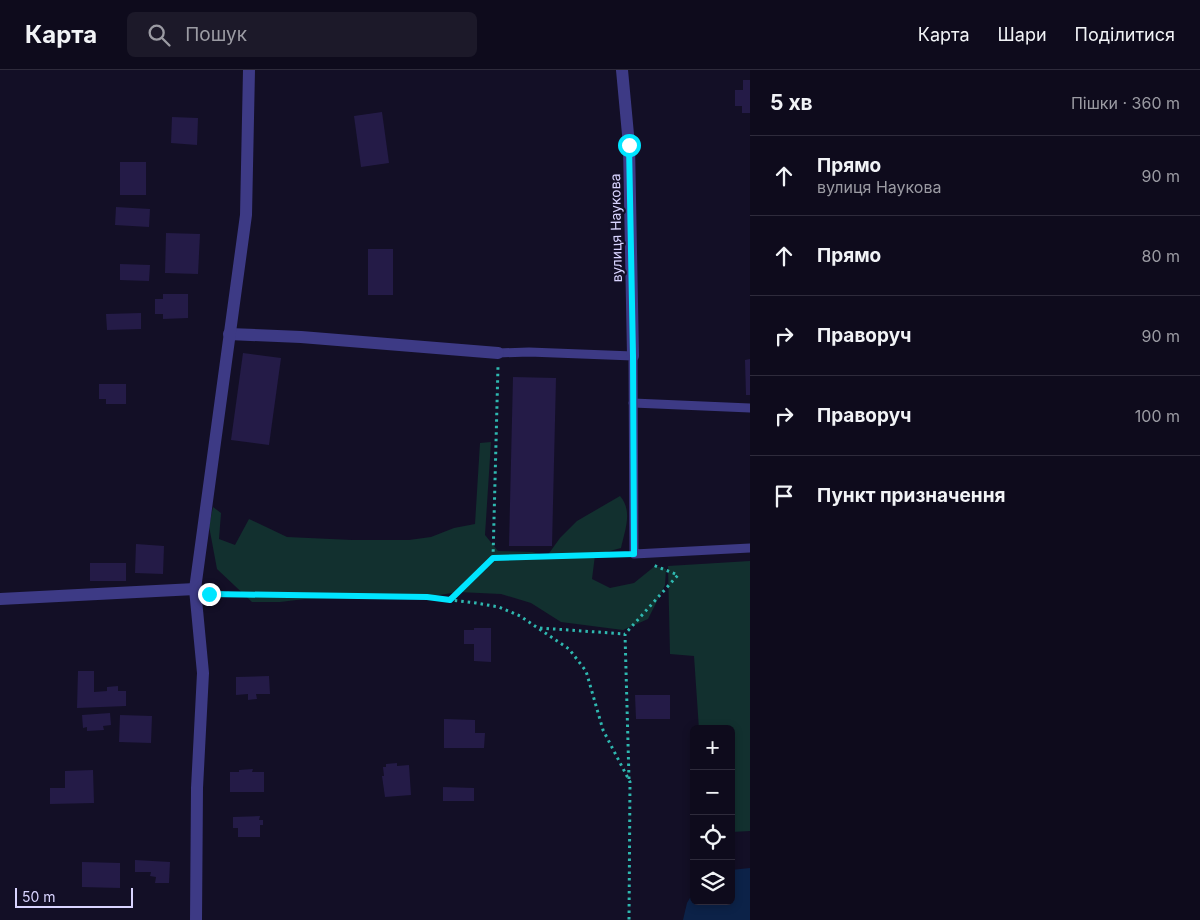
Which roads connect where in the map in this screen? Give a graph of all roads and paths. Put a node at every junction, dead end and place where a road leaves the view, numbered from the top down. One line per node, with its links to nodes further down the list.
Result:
1 (249, 70): 3 (street)
2 (622, 70): 5 (street, вулиця Наукова)
3 (229, 334): 4 (street); 12 (street)
4 (498, 353): 5 (lane); 11 (path)
5 (633, 356): 6 (lane)
6 (633, 403): 7 (lane); 9 (lane)
7 (750, 408)
8 (750, 548): 10 (lane)
9 (634, 554): 10 (lane); 11 (path)
10 (648, 554): 16 (path)
11 (493, 558): 14 (path)
12 (195, 589): 13 (street); 14 (path); 18 (street)
13 (0, 599)
14 (450, 600): 15 (path)
15 (539, 628): 16 (path); 17 (path)
16 (625, 634): 17 (path)
17 (630, 782): 19 (path)
18 (196, 920)
19 (629, 920)

